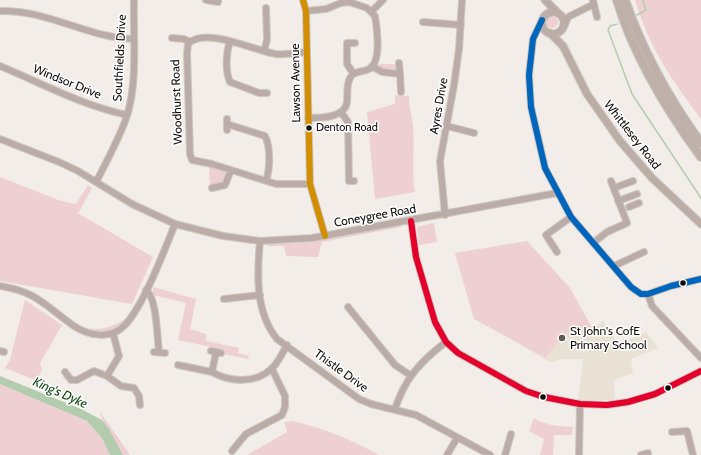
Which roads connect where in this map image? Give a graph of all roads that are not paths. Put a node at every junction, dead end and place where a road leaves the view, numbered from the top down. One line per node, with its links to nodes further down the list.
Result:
1 (134, 0): 26 (street, Southfields Drive)
2 (206, 0): 3 (street)
3 (218, 0)
4 (303, 0): 13 (street, Lawson Avenue)
5 (383, 0): 15 (street)
6 (462, 0): 21 (street, Ayres Drive)
7 (544, 0): 16 (main road); 19 (main road)
8 (611, 0): 22 (highway)
9 (617, 0): 22 (highway)
10 (625, 0): 48 (highway)
11 (594, 2): 17 (street); 18 (street)
12 (266, 8): 32 (street)
13 (306, 10): 15 (street); 33 (street, Lawson Avenue)
14 (0, 11): 26 (street)
15 (371, 12): 36 (street)
16 (559, 13): 17 (street); 19 (main road); 23 (main road)
17 (568, 17): 23 (street)
18 (598, 17)
19 (544, 18): 24 (main road); 27 (street)
20 (422, 22): 21 (street)
21 (461, 25): 45 (street, Ayres Drive)
22 (625, 25): 49 (highway)
23 (563, 28): 24 (main road); 31 (main road, Whittlesey Road)
24 (549, 33): 27 (street); 31 (main road, Whittlesey Road)
25 (172, 38): 29 (street)
26 (133, 39): 42 (street, Southfields Drive)
27 (533, 39): 59 (street)
28 (230, 41): 29 (street); 32 (street); 40 (street)
29 (190, 42): 50 (street, Woodhurst Road)
30 (355, 43): 37 (street)
31 (563, 46): 68 (main road, Whittlesey Road)
32 (264, 51): 33 (street)
33 (307, 52): 43 (street, Lawson Avenue)
34 (399, 63): 38 (street)
35 (0, 66): 42 (street, Windsor Drive)
36 (372, 66): 37 (street); 38 (street)
37 (353, 73): 41 (street)
38 (400, 74): 39 (street)
39 (401, 92)
40 (267, 94)
41 (341, 112): 43 (street); 52 (street)
42 (127, 115): 55 (street, Southfields Drive)
43 (308, 118): 56 (street, Lawson Avenue)
44 (227, 124): 51 (street)
45 (447, 126): 46 (street); 64 (street, Ayres Drive)
46 (474, 133)
47 (0, 139): 55 (street, Coneygree Road)
48 (701, 143)
49 (701, 157)
50 (231, 170): 51 (street, Woodhurst Road); 57 (street)
51 (266, 181): 56 (street, Woodhurst Road)
52 (354, 181)
53 (611, 181): 58 (street)
54 (633, 181): 58 (street)
55 (96, 182): 67 (street, Coneygree Road)
56 (310, 184): 69 (street, Lawson Avenue)
57 (212, 188)
58 (614, 188): 61 (street)
59 (557, 193): 64 (street, Coneygree Road); 65 (street)
60 (637, 194): 61 (street)
61 (618, 201): 63 (street)
62 (639, 203): 63 (street)
63 (625, 208): 71 (street)
64 (445, 215): 66 (street, Coneygree Road)
65 (571, 217): 71 (street); 72 (street)
66 (411, 221): 69 (street, Coneygree Road); 83 (street)
67 (175, 224): 70 (street, Coneygree Road); 77 (street)
68 (701, 224)
69 (325, 236): 70 (street, Coneygree Road)
70 (260, 241): 79 (street, Thistle Drive)
71 (593, 243): 74 (street)
72 (557, 252)
73 (644, 252): 74 (street)
74 (614, 266): 78 (street)
75 (701, 279): 78 (street)
76 (0, 286): 82 (street)
77 (146, 290): 82 (street); 85 (street)
78 (648, 294): 87 (street)
79 (260, 295): 80 (street); 84 (street, Thistle Drive)
80 (224, 299)
81 (348, 307): 93 (street)
82 (113, 333): 94 (street)
83 (446, 342): 93 (street); 95 (street)
84 (287, 345): 89 (street); 97 (street, Thistle Drive)
85 (159, 352)
86 (216, 352): 92 (street)
87 (701, 358)
88 (178, 365): 92 (street)
89 (272, 369): 92 (street); 101 (street)
90 (701, 371): 95 (street)
91 (65, 372): 94 (street)
92 (212, 372)
93 (410, 375): 97 (street)
94 (107, 376): 96 (street)
95 (580, 404): 106 (street)
96 (140, 405)
97 (395, 409): 100 (street, Thistle Drive)
98 (672, 432): 108 (street)
99 (511, 434): 105 (street)
100 (457, 438): 103 (street); 104 (street, Thistle Drive)
101 (232, 451)
102 (648, 453): 107 (street)
103 (447, 455)
104 (490, 455)
105 (505, 455)
106 (578, 455)
107 (641, 455)
108 (693, 455)

